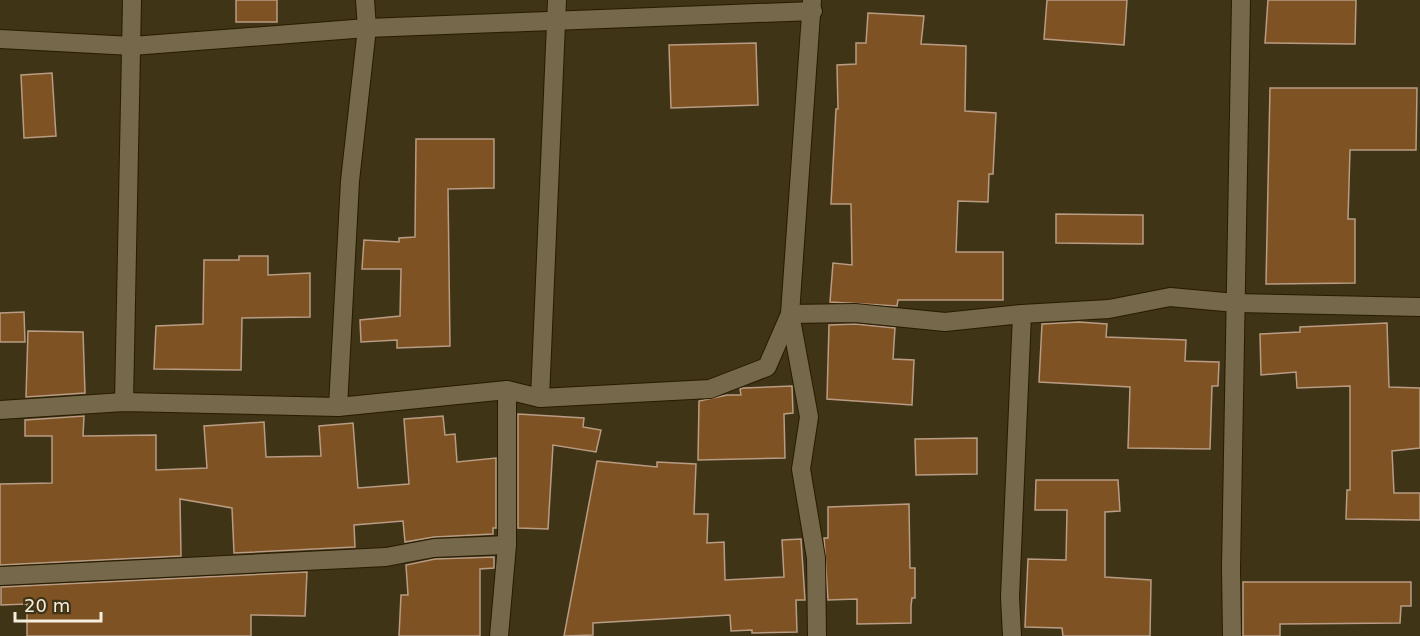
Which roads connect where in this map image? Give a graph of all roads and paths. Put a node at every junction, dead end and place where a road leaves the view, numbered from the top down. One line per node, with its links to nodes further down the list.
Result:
1 (132, 0): 9 (street)
2 (365, 0): 7 (street)
3 (557, 0): 6 (street)
4 (1241, 0): 10 (street)
5 (813, 6): 6 (street); 12 (street)
6 (557, 20): 7 (street); 15 (street)
7 (367, 28): 9 (street); 17 (street)
8 (0, 39): 9 (street)
9 (132, 46): 16 (street)
10 (1236, 303): 11 (street); 13 (street); 25 (street)
11 (1420, 308)
12 (790, 314): 13 (street); 15 (street); 23 (street)
13 (1022, 314): 24 (street)
14 (507, 390): 15 (street); 17 (street); 19 (street)
15 (540, 398)
16 (124, 402): 17 (street); 18 (street)
17 (338, 407)
18 (0, 410)
19 (507, 545): 20 (street); 21 (street)
20 (0, 576)
21 (499, 636)
22 (809, 636): 23 (street)
23 (817, 636)
24 (1012, 636)
25 (1233, 636)

